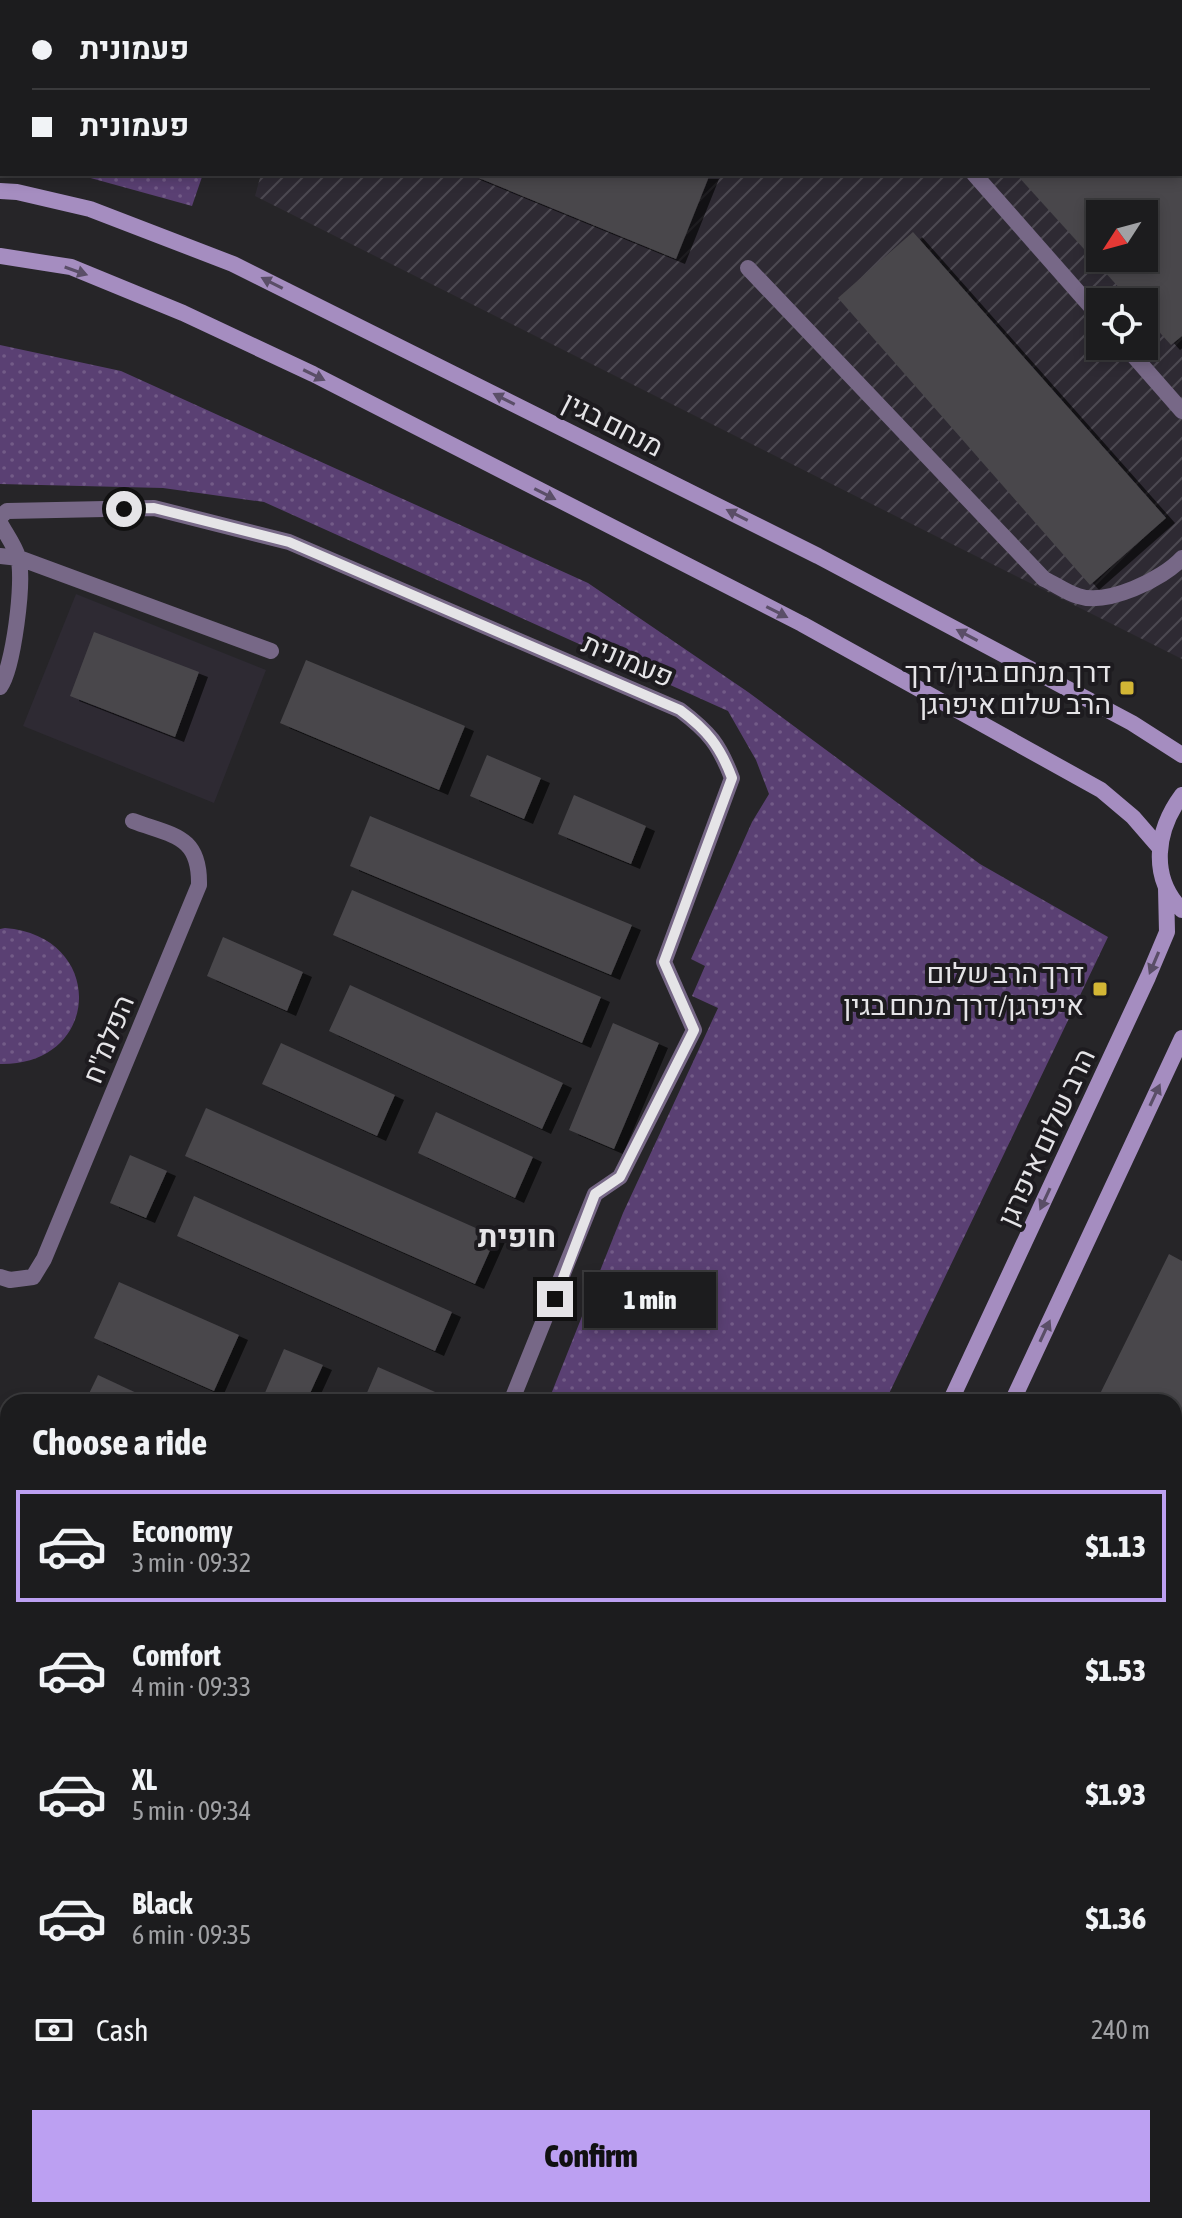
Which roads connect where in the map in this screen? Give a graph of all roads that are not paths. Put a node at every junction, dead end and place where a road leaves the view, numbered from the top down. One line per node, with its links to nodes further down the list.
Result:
1 (976, 176): 5 (street)
2 (0, 191): 15 (main road, מנחם בגין, one-way to 2)
3 (0, 256): 18 (main road, one-way to 18)
4 (748, 268): 12 (street)
5 (1086, 301)
6 (1137, 360): 7 (street)
7 (1182, 411)
8 (0, 517): 23 (street, פעמונית)
9 (0, 523): 11 (street)
10 (0, 556): 11 (street)
11 (19, 558): 13 (street); 14 (street)
12 (1182, 558)
13 (271, 651)
14 (0, 687)
15 (1182, 755)
16 (1182, 795): 18 (main road)
17 (133, 821): 22 (street, הפלמ"ח)
18 (1159, 847): 19 (main road, הרב שלום איפרגן)
19 (1166, 888): 20 (main road); 24 (main road, הרב שלום איפרגן, one-way to 24)
20 (1182, 910)
21 (1182, 1038): 25 (main road, one-way to 21)
22 (0, 1277)
23 (514, 1394)
24 (954, 1394)
25 (1016, 1394)

